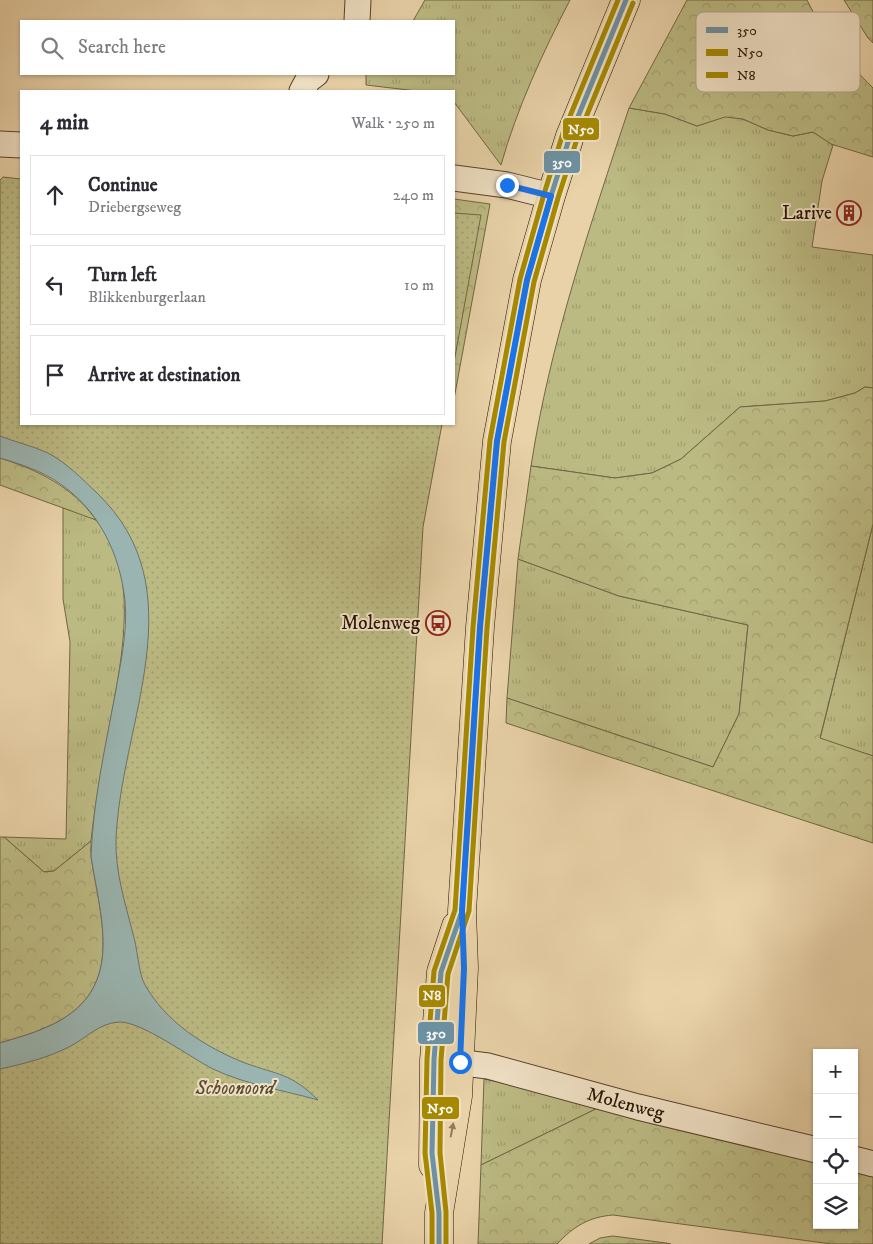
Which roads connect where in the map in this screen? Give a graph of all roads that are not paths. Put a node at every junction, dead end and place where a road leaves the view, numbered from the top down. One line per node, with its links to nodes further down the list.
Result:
1 (358, 0): 3 (street)
2 (626, 0): 9 (main road)
3 (357, 20)
4 (315, 75): 5 (street)
5 (303, 90)
6 (0, 144): 7 (street)
7 (20, 145)
8 (455, 178): 9 (street)
9 (551, 196): 10 (main road)
10 (447, 1061): 11 (street, Molenweg); 14 (main road)
11 (813, 1149)
12 (858, 1160): 13 (street)
13 (873, 1164)
14 (439, 1244)

